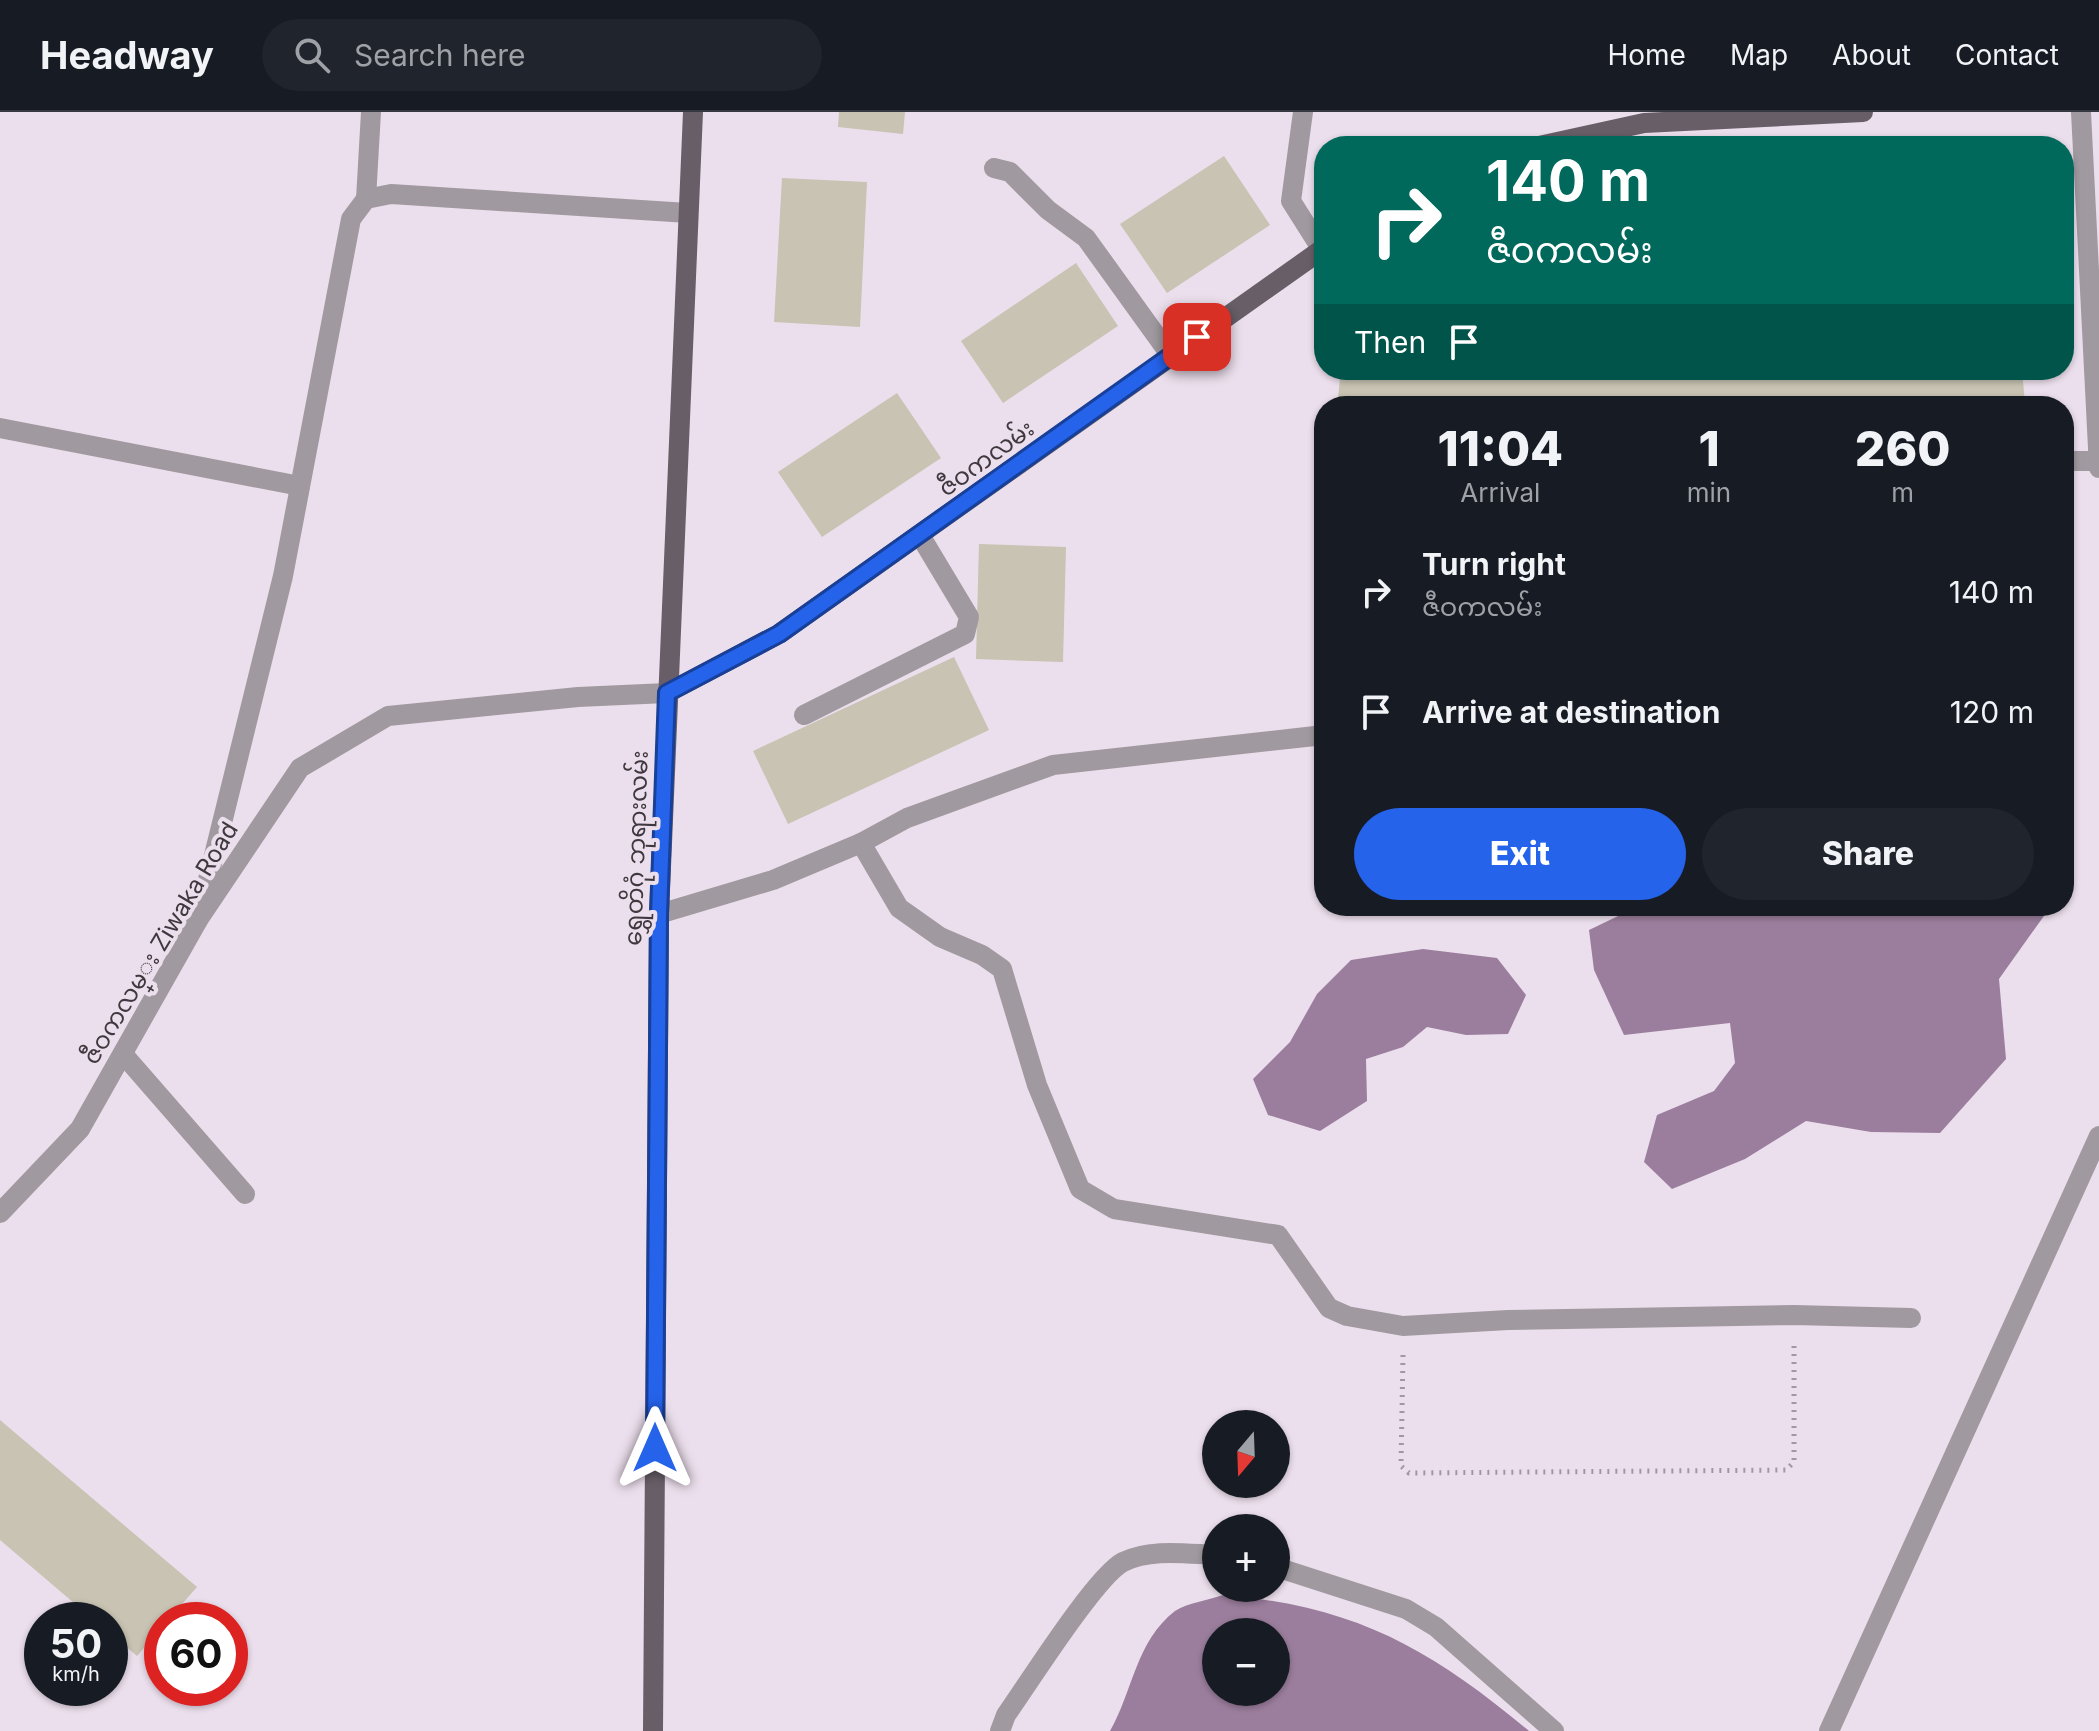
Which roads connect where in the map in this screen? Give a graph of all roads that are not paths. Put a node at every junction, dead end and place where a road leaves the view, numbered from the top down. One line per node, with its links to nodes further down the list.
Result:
1 (371, 112): 8 (street)
2 (693, 112): 9 (main road, ရွှေတိဂုံ ဘုရားလမ်း)
3 (1303, 112): 10 (street)
4 (1863, 112): 6 (main road)
5 (2081, 112): 15 (street)
6 (1585, 136)
7 (994, 168): 12 (street)
8 (366, 199): 9 (street); 17 (street)
9 (688, 213): 19 (main road, ရွှေတိဂုံ ဘုရားလမ်း)
10 (1314, 236)
11 (1314, 255): 12 (main road, ဇီဝကလမ်း)
12 (1171, 356): 18 (main road, ဇီဝကလမ်း)
13 (0, 428): 17 (street)
14 (2074, 461): 15 (street)
15 (2098, 461): 16 (street)
16 (2099, 468)
17 (300, 486): 24 (street)
18 (921, 537): 19 (main road, ဇီဝကလမ်း); 20 (street)
19 (667, 693): 23 (main road, ရွှေတိဂုံ ဘုရားလမ်း); 24 (street, ဇီဝကလမ္း Ziwaka Road)
20 (804, 715)
21 (1314, 736): 22 (street)
22 (861, 843): 23 (street); 29 (street)
23 (659, 914): 32 (main road, ရွှေတိဂုံ ဘုရားလမ်း)
24 (198, 920): 25 (street, ဇီဝကလမ္း Ziwaka Road)
25 (123, 1054): 27 (street); 28 (street, ဇီဝကလမ္း Ziwaka Road)
26 (2099, 1136): 35 (street)
27 (245, 1194)
28 (0, 1213)
29 (1911, 1318)
30 (1202, 1554): 33 (street)
31 (1290, 1572): 34 (street)
32 (653, 1731)
33 (1000, 1731)
34 (1554, 1731)
35 (1829, 1731)

